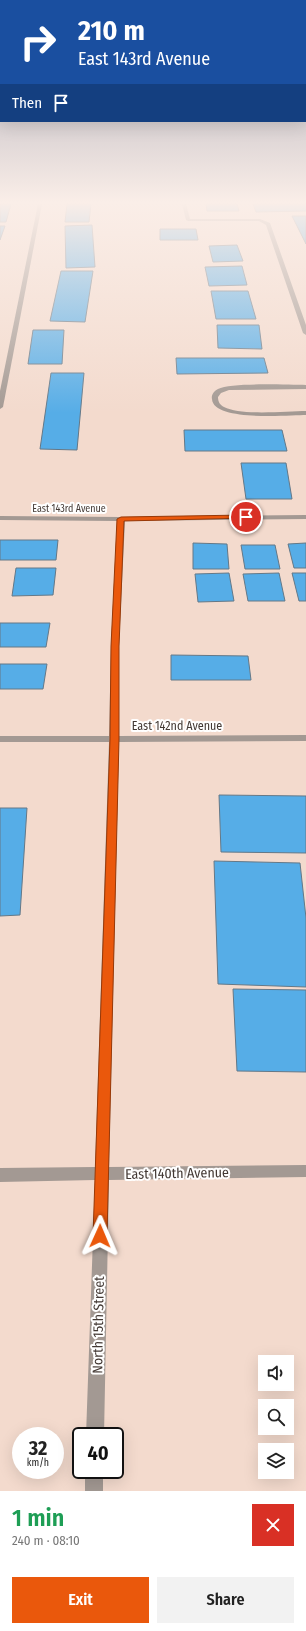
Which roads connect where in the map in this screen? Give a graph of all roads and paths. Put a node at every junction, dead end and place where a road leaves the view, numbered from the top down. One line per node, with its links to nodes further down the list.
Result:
1 (26, 274): 5 (street)
2 (285, 274): 3 (street)
3 (306, 334)
4 (306, 387): 6 (street)
5 (0, 407)
6 (306, 413)
7 (306, 517): 9 (street, East 143rd Avenue)
8 (0, 518): 9 (street, East 143rd Avenue)
9 (121, 519): 12 (street, North 15th Street)
10 (306, 738): 12 (street, East 142nd Avenue)
11 (0, 739): 12 (street, East 142nd Avenue)
12 (114, 739): 14 (street, North 15th Street)
13 (306, 1171): 14 (street, East 140th Avenue)
14 (102, 1174): 15 (street, East 140th Avenue); 16 (street, North 15th Street)
15 (0, 1175)
16 (95, 1427)
17 (94, 1479): 18 (street)
18 (94, 1491)

